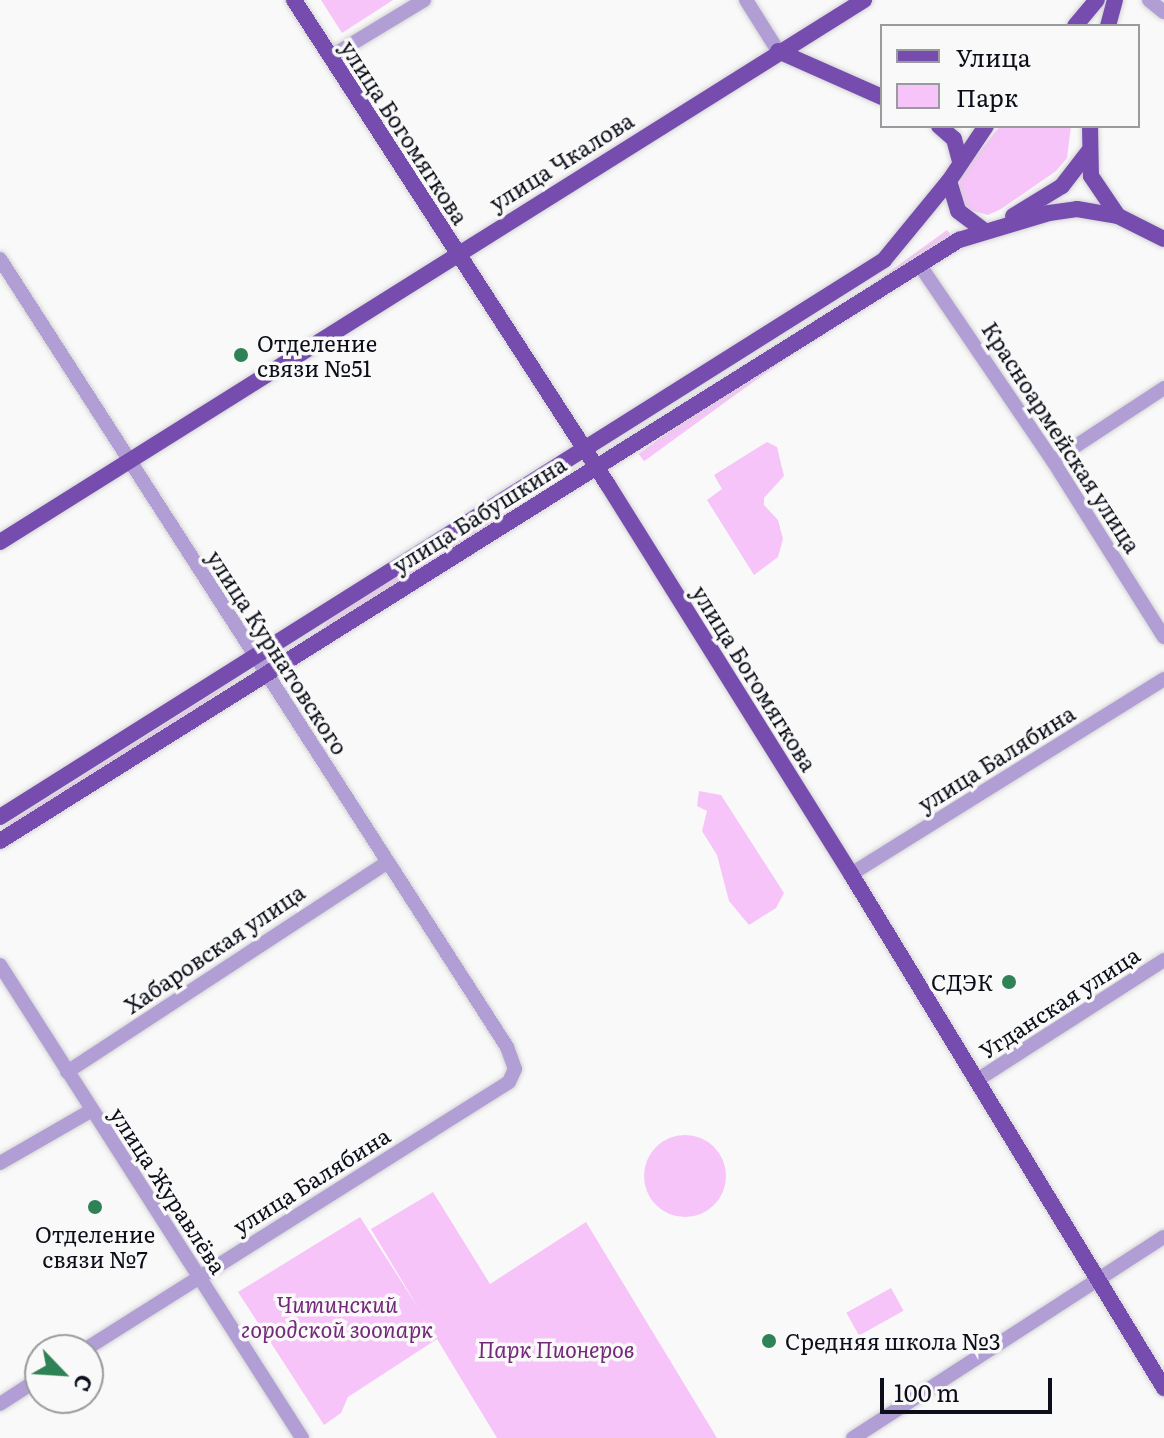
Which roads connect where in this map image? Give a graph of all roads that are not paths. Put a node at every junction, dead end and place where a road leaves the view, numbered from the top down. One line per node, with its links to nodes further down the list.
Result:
1 (294, 0): 12 (main road, улица Богомягкова)
2 (424, 0): 12 (street)
3 (746, 0): 11 (street)
4 (864, 0): 11 (main road, улица Чкалова)
5 (1097, 0): 9 (main road)
6 (1115, 0): 10 (main road)
7 (1149, 0): 8 (street)
8 (1164, 12)
9 (1077, 24)
10 (1109, 24)
11 (778, 51): 13 (main road); 23 (main road, улица Чкалова)
12 (330, 57): 23 (main road, улица Богомягкова)
13 (880, 96)
14 (941, 128): 18 (main road)
15 (985, 128): 18 (main road, улица Бабушкина)
16 (1090, 128): 17 (main road)
17 (1089, 151): 20 (main road); 21 (main road)
18 (960, 162): 19 (main road, улица Бабушкина)
19 (949, 181): 21 (main road); 27 (main road, улица Бабушкина)
20 (1118, 216): 21 (main road); 22 (main road)
21 (985, 231): 25 (main road, улица Бабушкина)
22 (1164, 239)
23 (456, 254): 27 (main road, улица Богомягкова); 28 (main road, улица Чкалова)
24 (1, 264): 28 (street, улица Курнатовского)
25 (919, 264): 29 (street, Красноармейская улица); 30 (main road, улица Бабушкина)
26 (1164, 388): 29 (street)
27 (586, 450): 30 (main road, улица Богомягкова); 33 (main road, улица Бабушкина)
28 (128, 460): 31 (main road, улица Чкалова); 33 (street, улица Курнатовского)
29 (1053, 461): 32 (street, Красноармейская улица)
30 (596, 466): 34 (main road, улица Бабушкина); 39 (main road, улица Богомягкова)
31 (0, 542)
32 (1164, 637)
33 (256, 656): 34 (street, улица Курнатовского); 36 (main road, улица Бабушкина)
34 (266, 674): 37 (main road, улица Бабушкина); 38 (street, улица Курнатовского)
35 (1164, 679): 39 (street, улица Балябина)
36 (0, 817)
37 (0, 841)
38 (386, 863): 42 (street, улица Курнатовского); 43 (street, Хабаровская улица)
39 (851, 874): 44 (main road, улица Богомягкова)
40 (1164, 960): 44 (street, Угданская улица)
41 (0, 965): 43 (street, улица Журавлёва)
42 (515, 1069): 48 (street, улица Балябина)
43 (67, 1072): 45 (street, улица Журавлёва)
44 (977, 1080): 49 (main road, улица Богомягкова)
45 (92, 1110): 46 (street); 48 (street, улица Журавлёва)
46 (0, 1163)
47 (1164, 1237): 49 (street)
48 (199, 1276): 50 (street, улица Балябина); 54 (street, улица Журавлёва)
49 (1097, 1279): 52 (main road, улица Богомягкова); 55 (street)
50 (104, 1337)
51 (24, 1388): 53 (street)
52 (1164, 1388)
53 (0, 1404)
54 (302, 1438)
55 (853, 1438)

